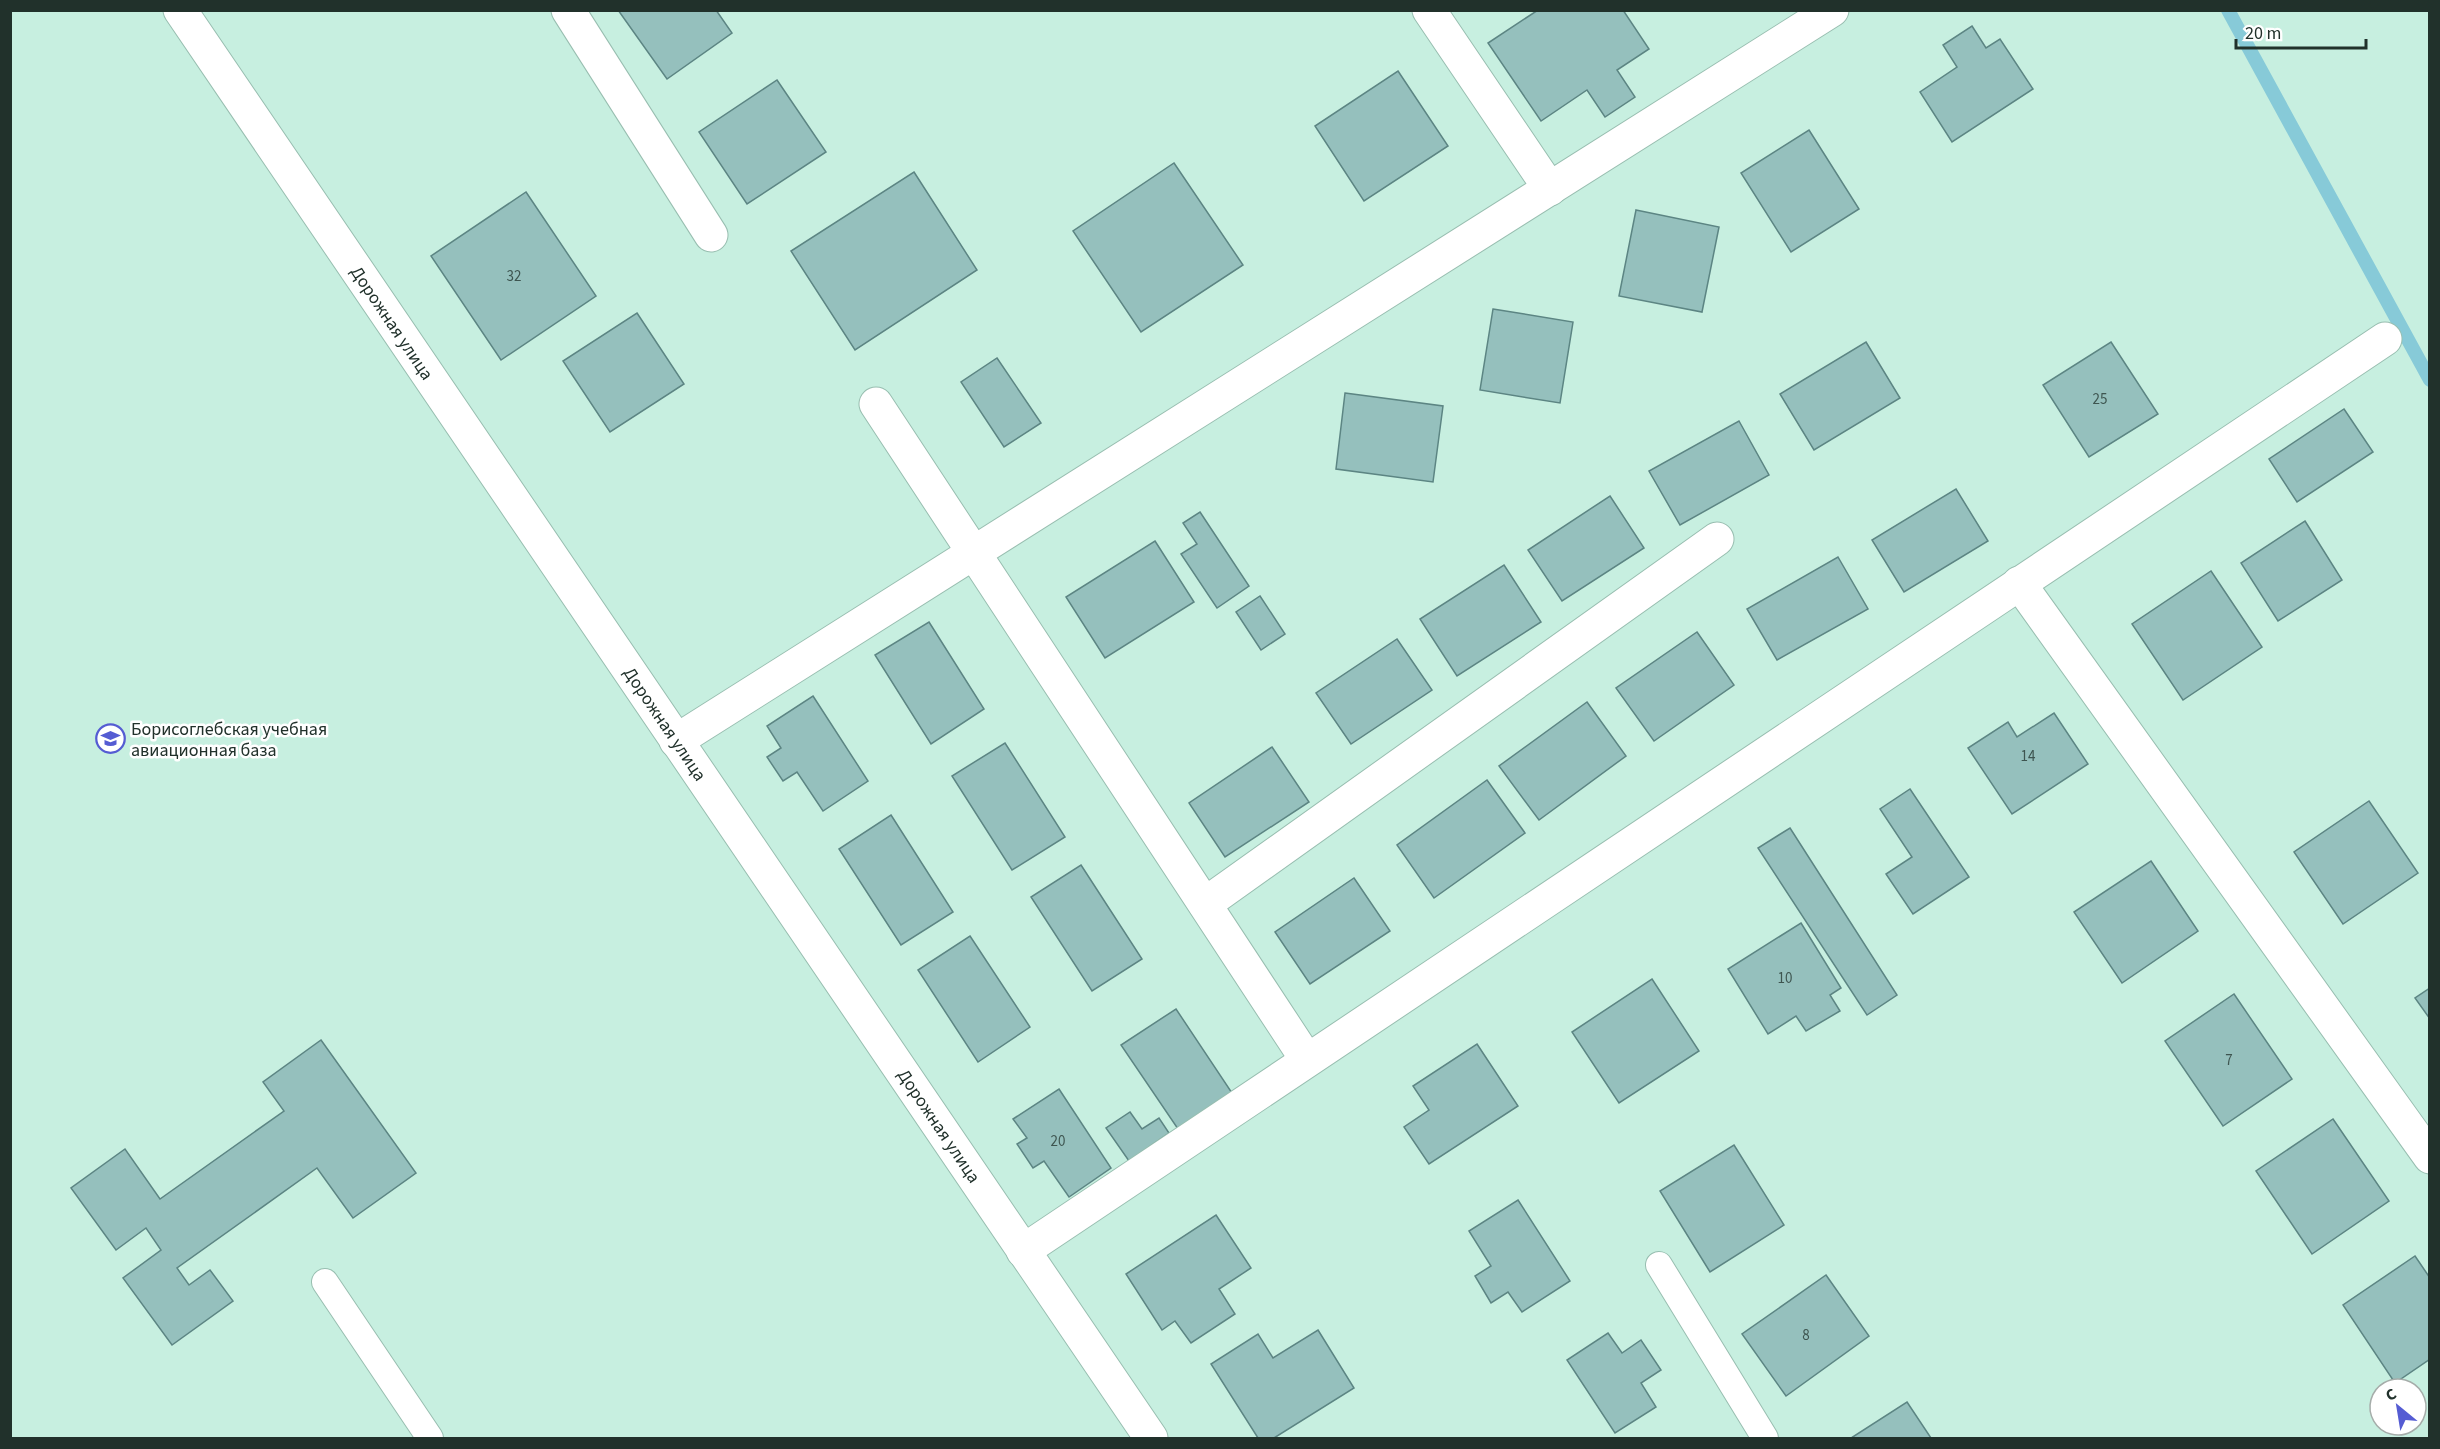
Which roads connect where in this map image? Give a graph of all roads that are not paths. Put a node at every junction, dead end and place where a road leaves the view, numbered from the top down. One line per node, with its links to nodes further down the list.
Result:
1 (180, 10): 12 (street, Дорожная улица)
2 (568, 10): 6 (street)
3 (1429, 10): 5 (street)
4 (1832, 10): 5 (street)
5 (1550, 189): 10 (street)
6 (711, 235)
7 (2385, 339): 11 (street)
8 (876, 404): 10 (street)
9 (1717, 539): 13 (street)
10 (975, 552): 12 (street); 13 (street)
11 (2019, 583): 14 (street); 15 (street)
12 (676, 741): 16 (street, Дорожная улица)
13 (1205, 904): 14 (street)
14 (1307, 1059): 16 (street)
15 (2430, 1157)
16 (1023, 1251): 20 (street, Дорожная улица)
17 (1659, 1265): 21 (lane)
18 (325, 1282): 19 (lane)
19 (430, 1438)
20 (1151, 1438)
21 (1765, 1438)

